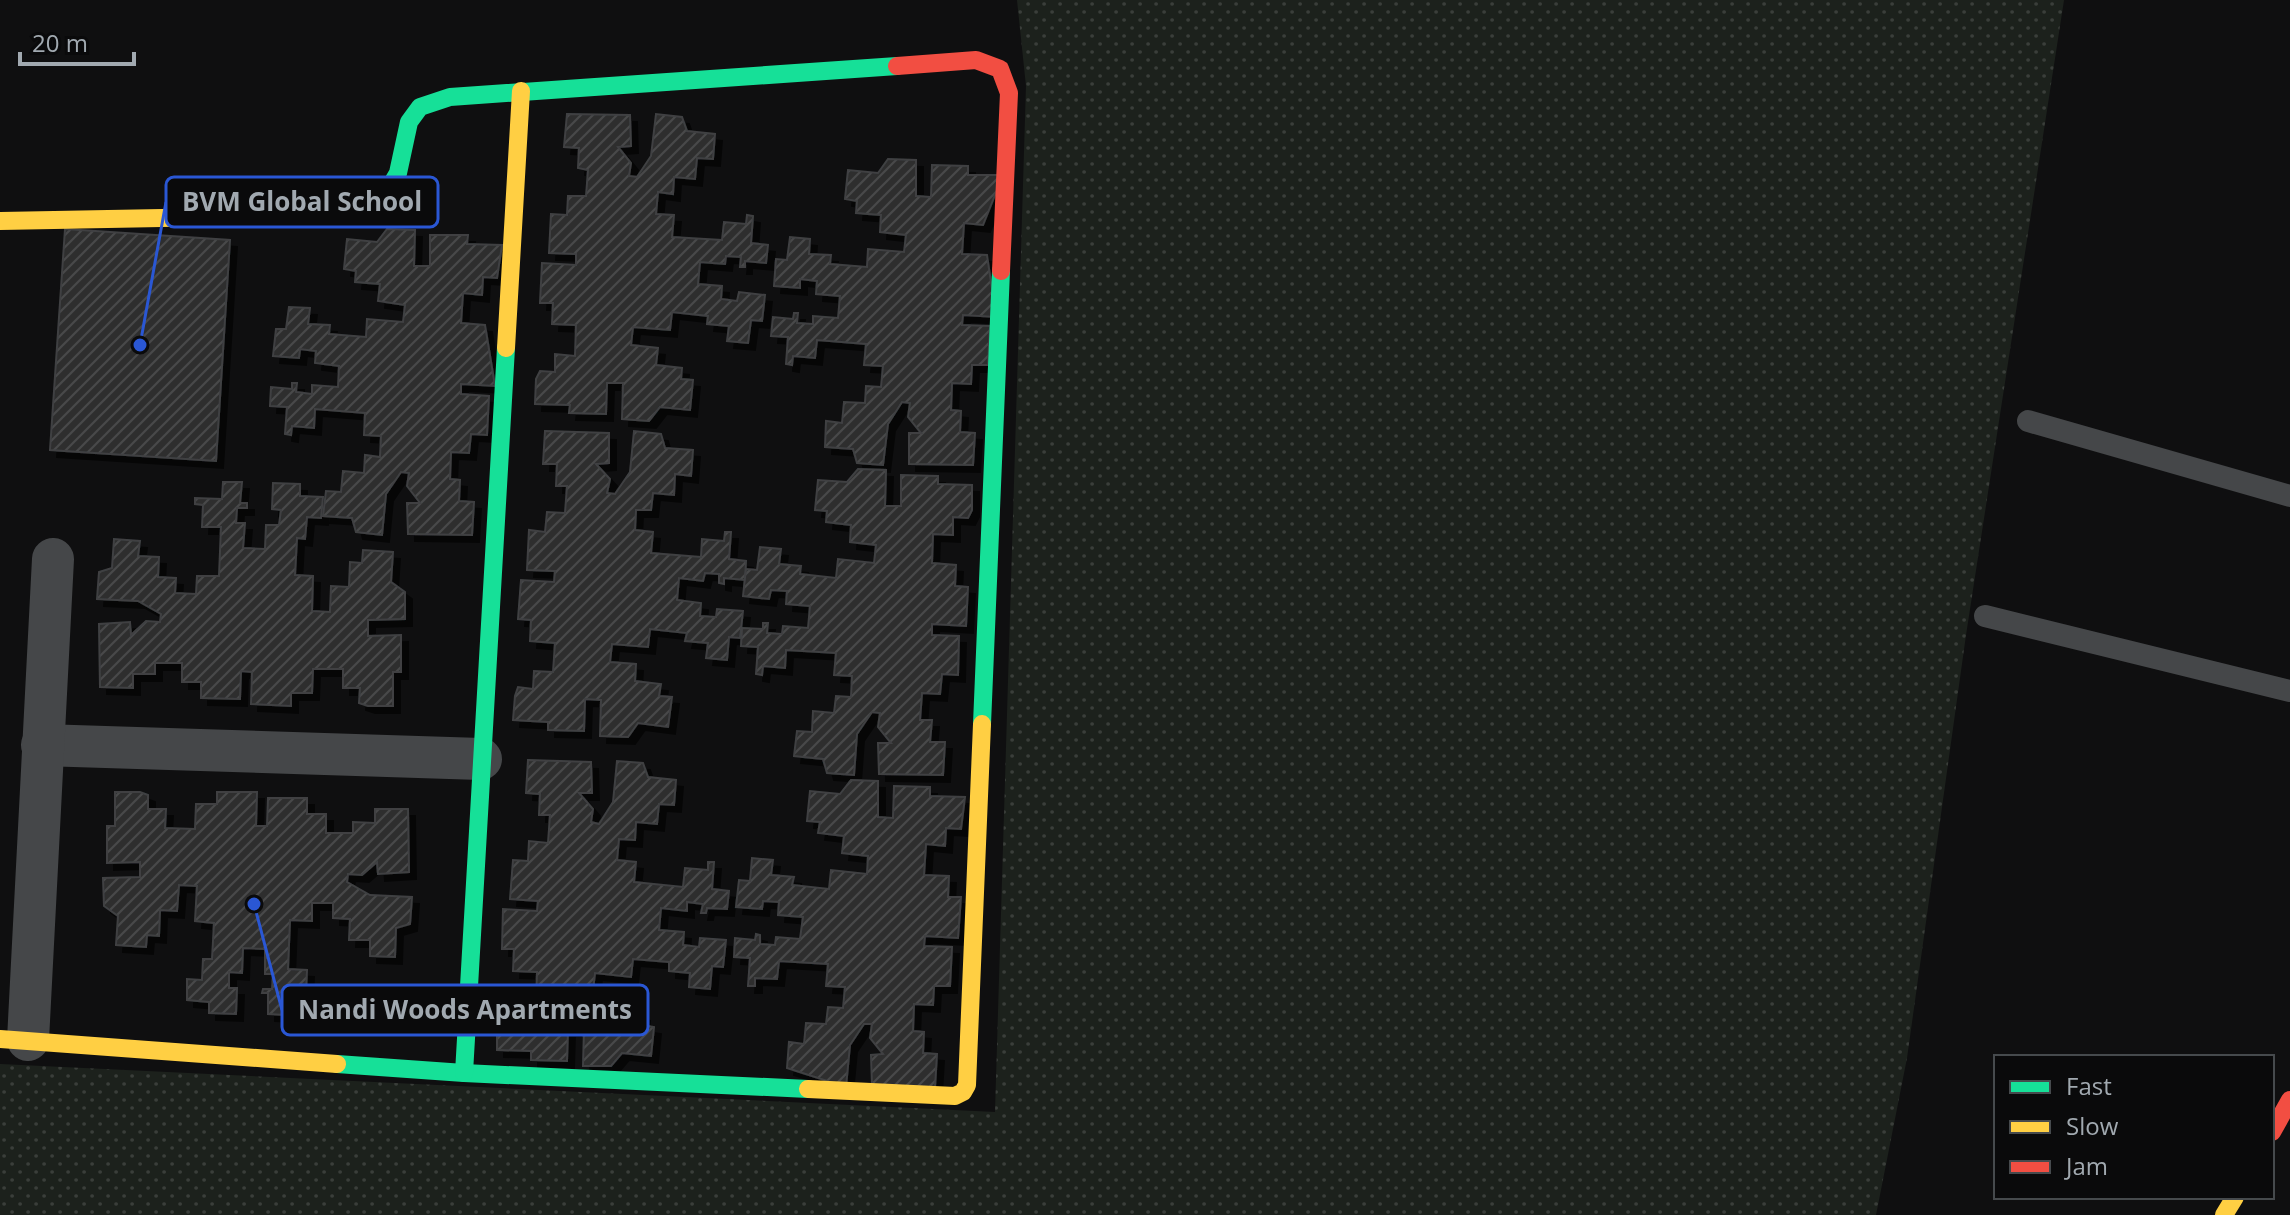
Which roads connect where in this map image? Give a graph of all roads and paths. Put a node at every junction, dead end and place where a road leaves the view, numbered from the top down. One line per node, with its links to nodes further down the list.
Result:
1 (521, 91): 2 (street); 9 (street); 11 (street)
2 (0, 221)
3 (2028, 421): 4 (lane)
4 (2290, 496)
5 (53, 559): 8 (street)
6 (1985, 616): 7 (lane)
7 (2290, 691)
8 (42, 745): 9 (street); 10 (street)
9 (481, 759): 11 (street)
10 (14, 1039): 11 (street)
11 (464, 1073)
12 (2290, 1100): 13 (street)
13 (2274, 1128)

